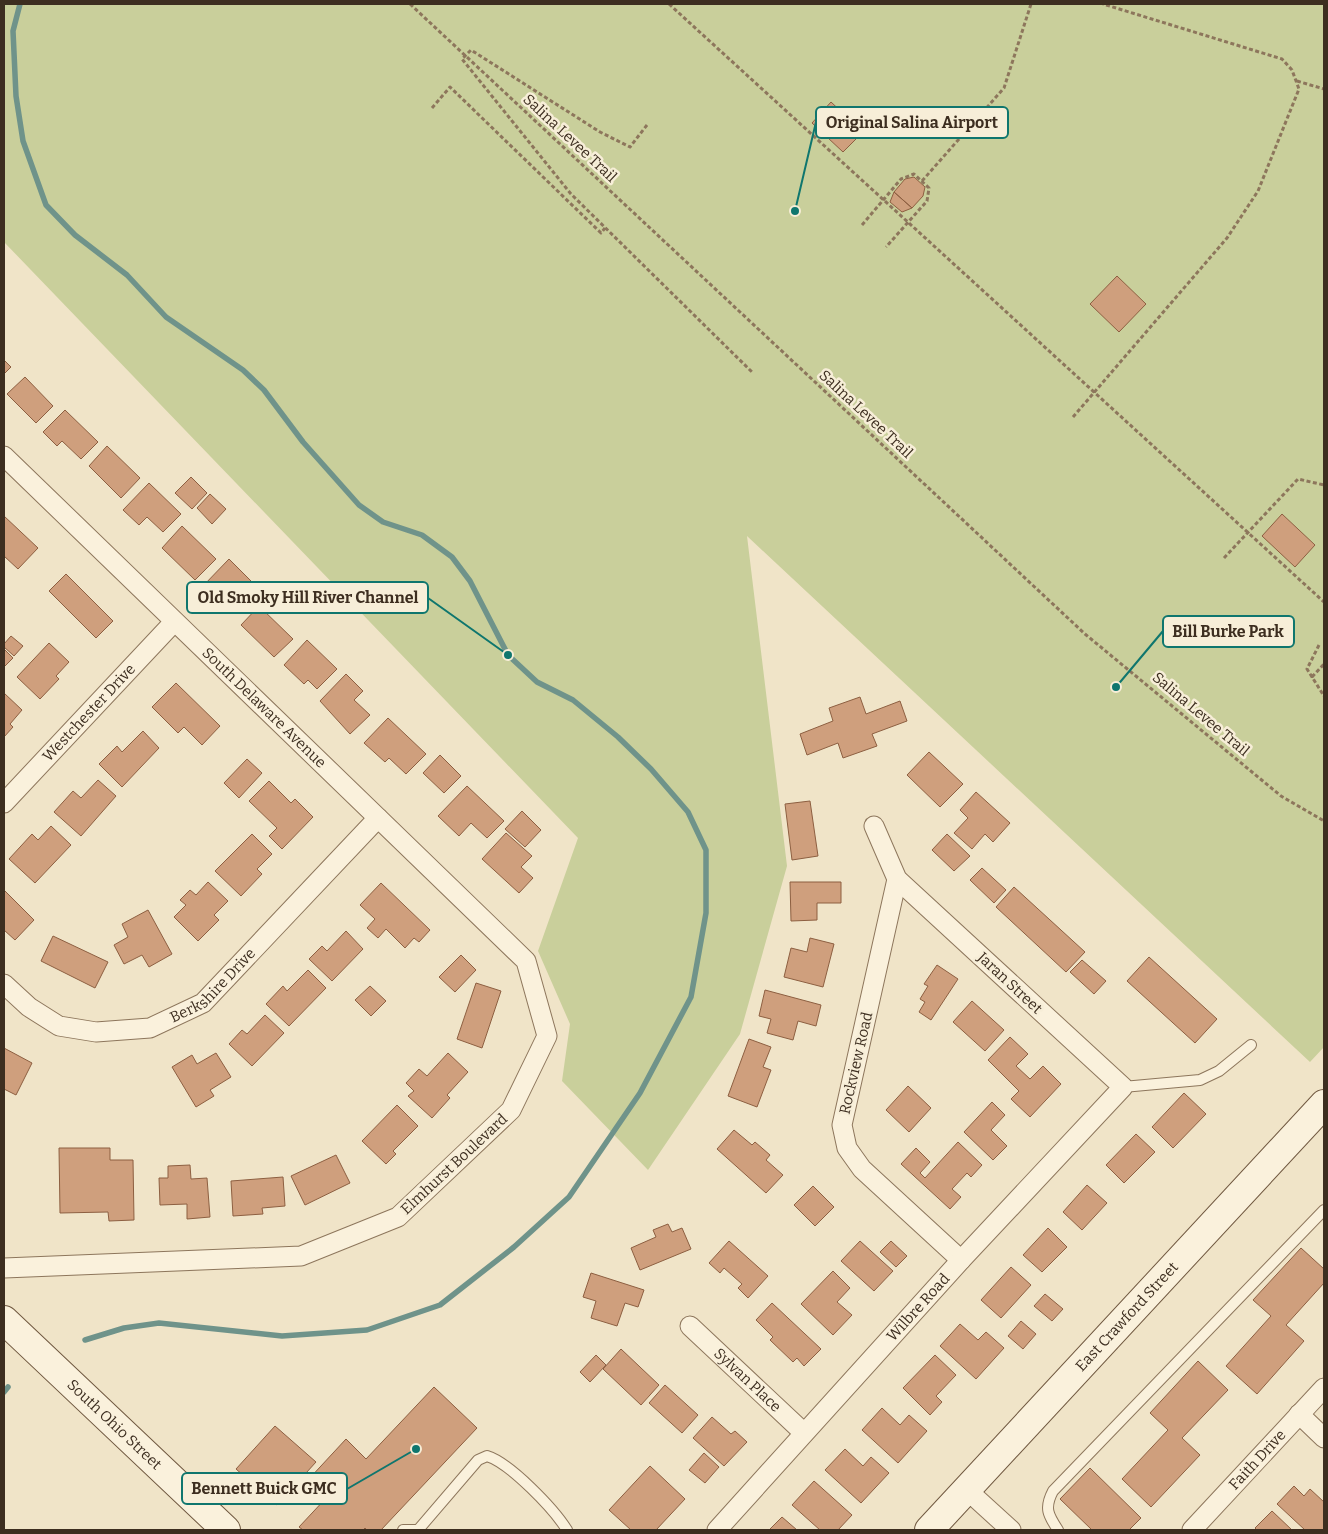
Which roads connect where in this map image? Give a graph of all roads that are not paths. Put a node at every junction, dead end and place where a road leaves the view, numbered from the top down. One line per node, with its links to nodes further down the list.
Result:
1 (4, 456): 2 (street, South Delaware Avenue)
2 (174, 622): 3 (street, Westchester Drive); 4 (street, South Delaware Avenue)
3 (4, 803)
4 (378, 818): 7 (street, South Delaware Avenue); 8 (street, Berkshire Drive)
5 (874, 826): 6 (street)
6 (897, 879): 10 (street, Jaran Street); 13 (street, Rockview Road)
7 (526, 961): 14 (street, Elmhurst Boulevard)
8 (4, 984)
9 (1251, 1045): 10 (lane)
10 (1123, 1087): 13 (street, Wilbre Road)
11 (1324, 1104): 21 (street, East Crawford Street)
12 (1324, 1210): 29 (lane)
13 (961, 1260): 19 (street, Wilbre Road)
14 (4, 1268)
15 (4, 1320): 22 (street, South Ohio Street)
16 (690, 1326): 19 (street, Sylvan Place)
17 (1324, 1388): 18 (street, Faith Drive)
18 (1299, 1414): 20 (street); 30 (street, Faith Drive)
19 (804, 1433): 26 (street, Wilbre Road)
20 (1324, 1438)
21 (967, 1490): 27 (street, East Crawford Street); 28 (street)
22 (226, 1530)
23 (403, 1530): 24 (lane)
24 (418, 1530): 25 (lane)
25 (567, 1530)
26 (717, 1530)
27 (930, 1530)
28 (1011, 1530)
29 (1058, 1530)
30 (1192, 1530)

